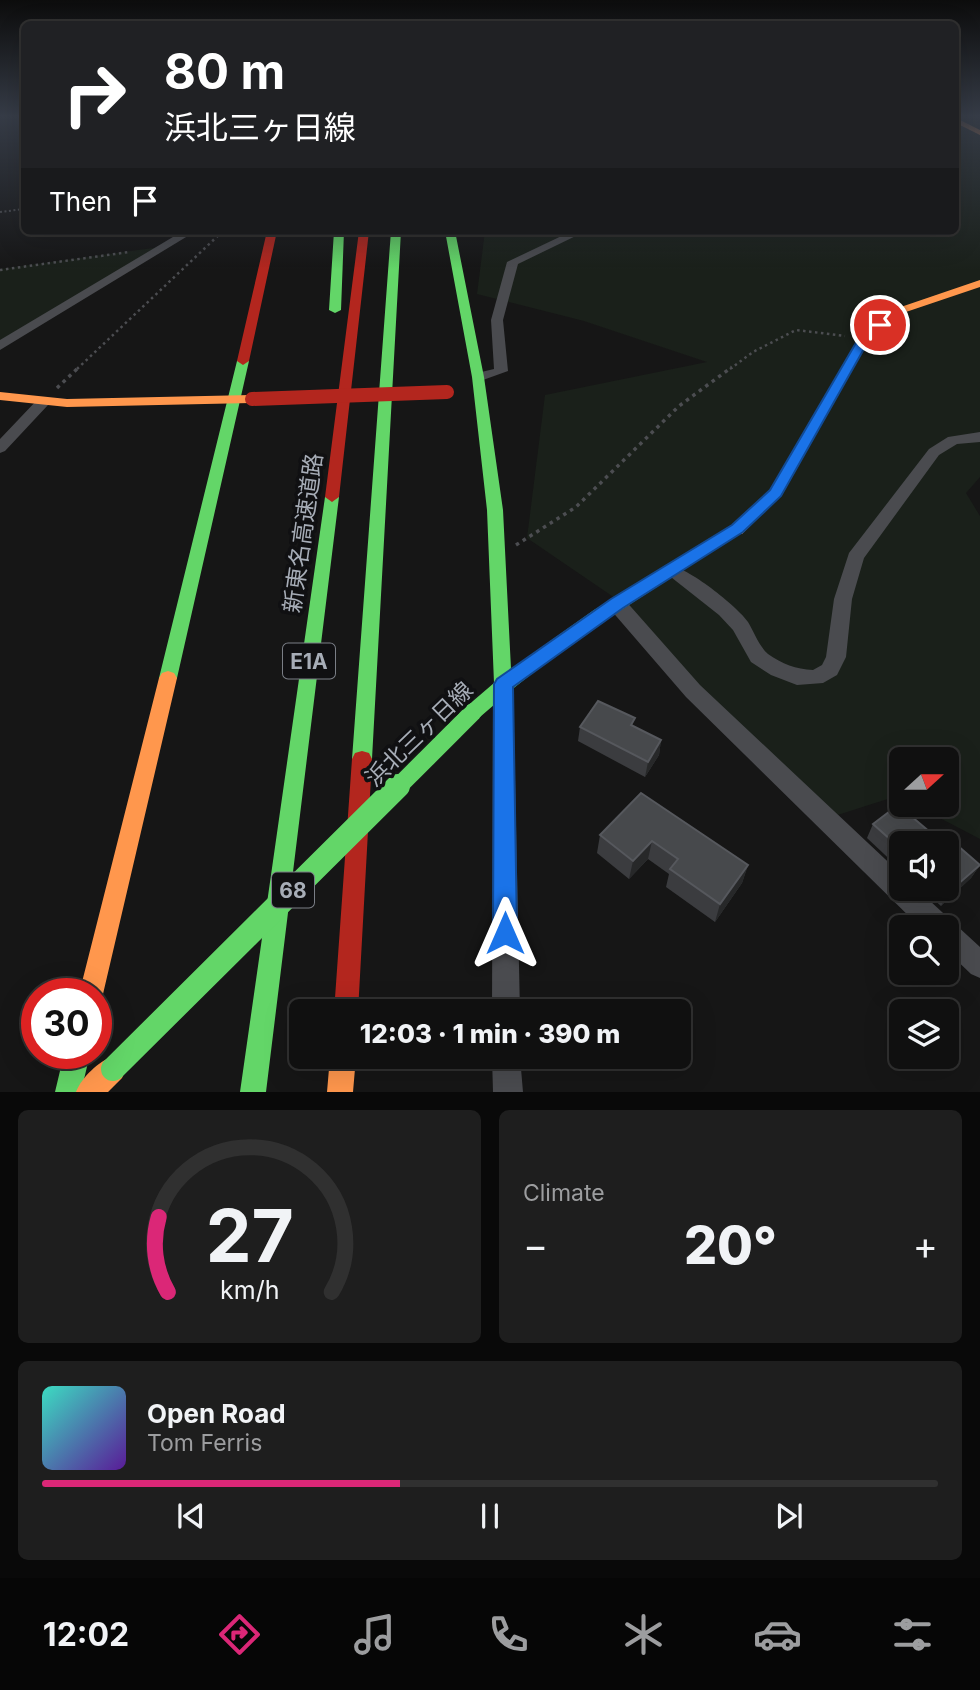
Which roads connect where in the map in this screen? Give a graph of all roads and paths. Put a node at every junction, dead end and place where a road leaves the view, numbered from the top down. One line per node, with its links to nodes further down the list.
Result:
1 (21, 209): 2 (path)
2 (0, 212)
3 (184, 235): 12 (street)
4 (219, 235): 21 (path)
5 (271, 235): 20 (main road)
6 (339, 235): 28 (main road)
7 (364, 235): 28 (main road, 新東名高速道路 / E1A)
8 (396, 235): 15 (main road, E1A)
9 (412, 235): 15 (main road)
10 (451, 235): 18 (main road)
11 (572, 235): 18 (street)
12 (166, 246): 13 (path); 17 (street)
13 (0, 270)
14 (980, 283): 16 (main road, 浜北三ヶ日線 / 68)
15 (394, 298): 33 (main road, E1A)
16 (864, 338): 24 (path); 25 (main road, 浜北三ヶ日線 / 68)
17 (0, 346)
18 (478, 384): 20 (main road, bridge); 24 (main road)
19 (0, 396): 21 (main road)
20 (235, 399): 21 (main road); 32 (main road)
21 (43, 402): 23 (street)
22 (980, 437): 25 (street)
23 (0, 448)
24 (496, 558): 27 (main road)
25 (671, 570): 26 (main road, 浜北三ヶ日線 / 68)
26 (617, 604): 27 (main road, 浜北三ヶ日線 / 68); 29 (street)
27 (503, 684): 34 (street); 39 (main road, 浜北三ヶ日線 / 68, bridge)
28 (296, 755): 40 (main road, 新東名高速道路 / E1A)
29 (926, 915)
30 (959, 945): 31 (street)
31 (980, 965)
32 (95, 978)
33 (346, 999)
34 (506, 999)
35 (73, 1069): 38 (main road)
36 (341, 1069): 41 (main road)
37 (507, 1069): 42 (street)
38 (68, 1091)
39 (89, 1091)
40 (253, 1091)
41 (340, 1091)
42 (508, 1091)

